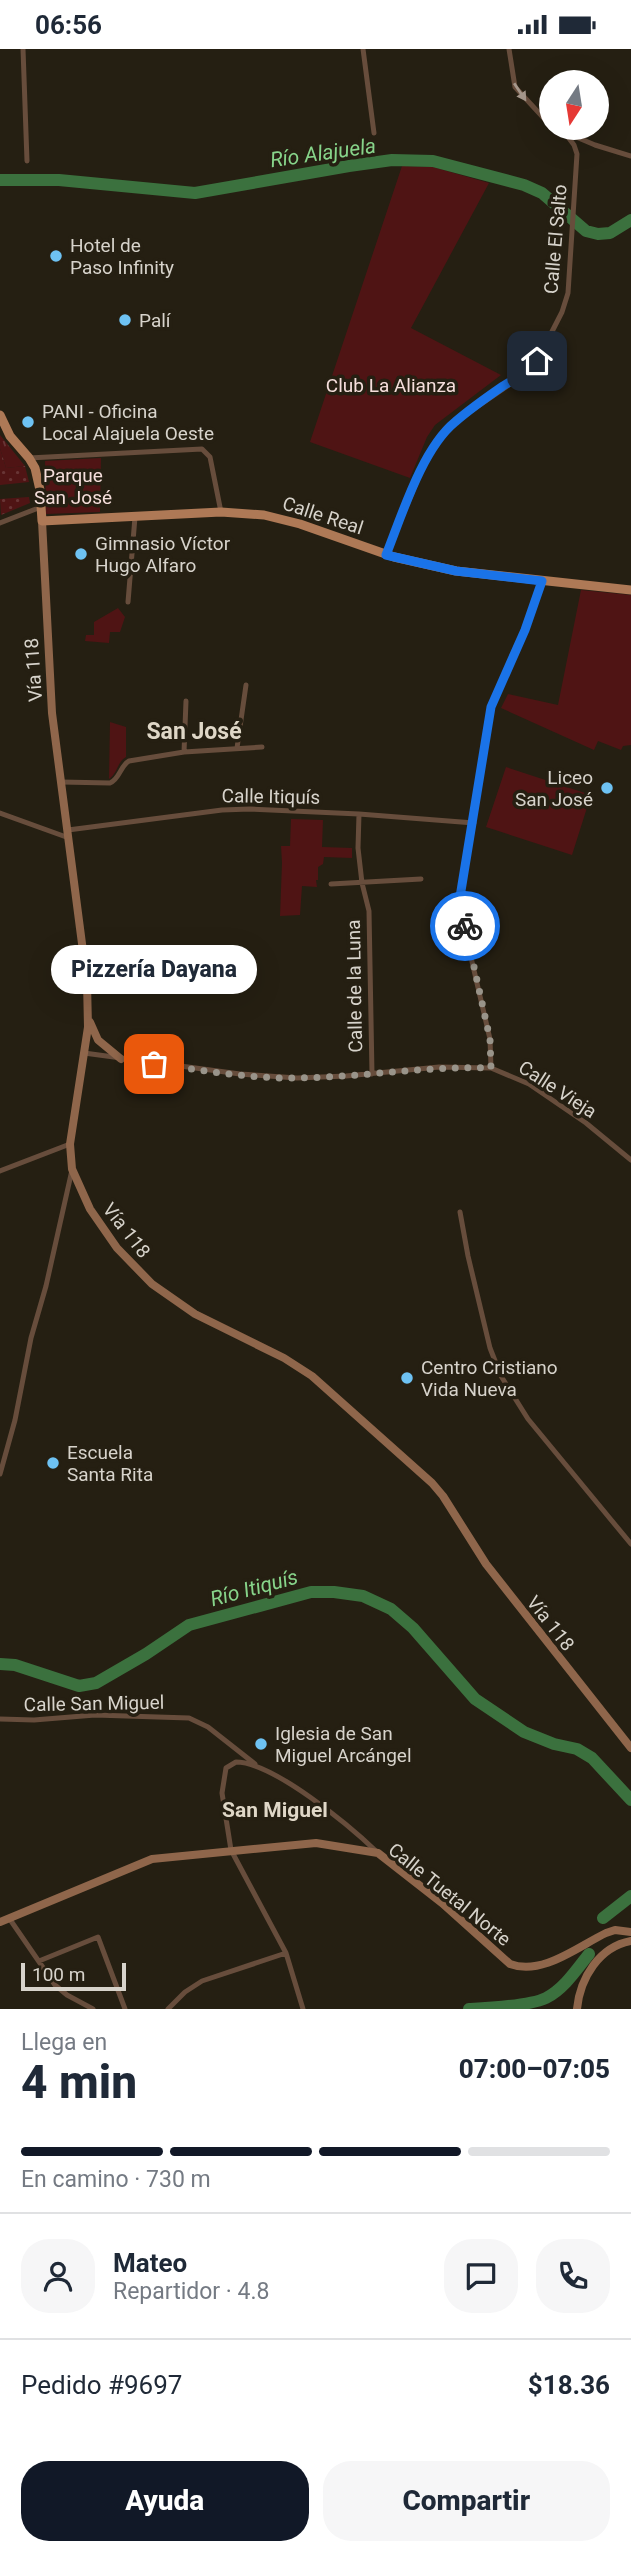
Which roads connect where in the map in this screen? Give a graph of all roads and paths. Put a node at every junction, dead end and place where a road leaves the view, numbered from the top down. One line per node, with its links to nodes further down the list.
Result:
1 (23, 49): 11 (street)
2 (363, 49): 5 (street)
3 (509, 49): 4 (street, one-way to 4)
4 (539, 112)
5 (374, 133)
6 (570, 140): 9 (street)
7 (582, 140): 8 (street)
8 (595, 145): 9 (street); 10 (street)
9 (577, 154): 19 (street, Calle El Salto)
10 (631, 156)
11 (27, 161)
12 (0, 415): 13 (main road)
13 (29, 458): 14 (main road); 15 (street)
14 (41, 507): 17 (main road); 18 (street)
15 (221, 512): 16 (main road, Calle Real); 19 (main road, Calle Real)
16 (135, 517): 17 (main road, Calle Real); 22 (street)
17 (41, 521): 28 (main road, Vía 118)
18 (0, 523)
19 (386, 555): 20 (main road, Calle Real)
20 (542, 581): 21 (main road, Calle Real); 31 (street)
21 (631, 590)
22 (128, 602)
23 (246, 685): 26 (street)
24 (186, 701): 27 (street)
25 (262, 747): 26 (street)
26 (237, 748): 27 (street)
27 (184, 752): 28 (street)
28 (61, 782): 32 (main road, Vía 118)
29 (0, 813): 32 (street)
30 (359, 814): 31 (street, Calle Itiquís); 32 (street, Calle Itiquís); 34 (street, Calle de la Luna)
31 (474, 823): 39 (street)
32 (69, 834): 36 (main road, Vía 118)
33 (421, 879): 34 (street)
34 (362, 883): 35 (street); 40 (street, Calle de la Luna)
35 (331, 884)
36 (88, 1016): 37 (main road, Vía 118); 38 (main road)
37 (83, 1053): 38 (street, Calle Vieja); 41 (main road, Vía 118)
38 (121, 1059): 40 (street, Calle Vieja)
39 (491, 1068): 40 (street, Calle Vieja); 42 (street, Calle Vieja)
40 (372, 1074)
41 (70, 1144): 43 (main road, Vía 118); 44 (street)
42 (631, 1160)
43 (72, 1169): 46 (street); 49 (main road, Vía 118)
44 (0, 1171)
45 (460, 1212): 47 (street)
46 (0, 1473)
47 (631, 1544)
48 (0, 1719): 50 (street, Calle San Miguel)
49 (631, 1748)
50 (256, 1765): 51 (street); 52 (street, Calle San Miguel)
51 (231, 1850): 52 (main road, Calle Tuetal Norte); 53 (main road, Calle Tuetal Norte); 57 (street)
52 (378, 1853): 55 (main road, Calle Tuetal Norte)
53 (9, 1917): 54 (main road, Calle Tuetal Norte); 58 (street)
54 (0, 1922)
55 (631, 1932)
56 (631, 1941): 63 (main road)
57 (286, 1952): 61 (street); 62 (street)
58 (39, 1961): 59 (street); 60 (street)
59 (93, 2009)
60 (125, 2009)
61 (168, 2009)
62 (303, 2009)
63 (577, 2009)

